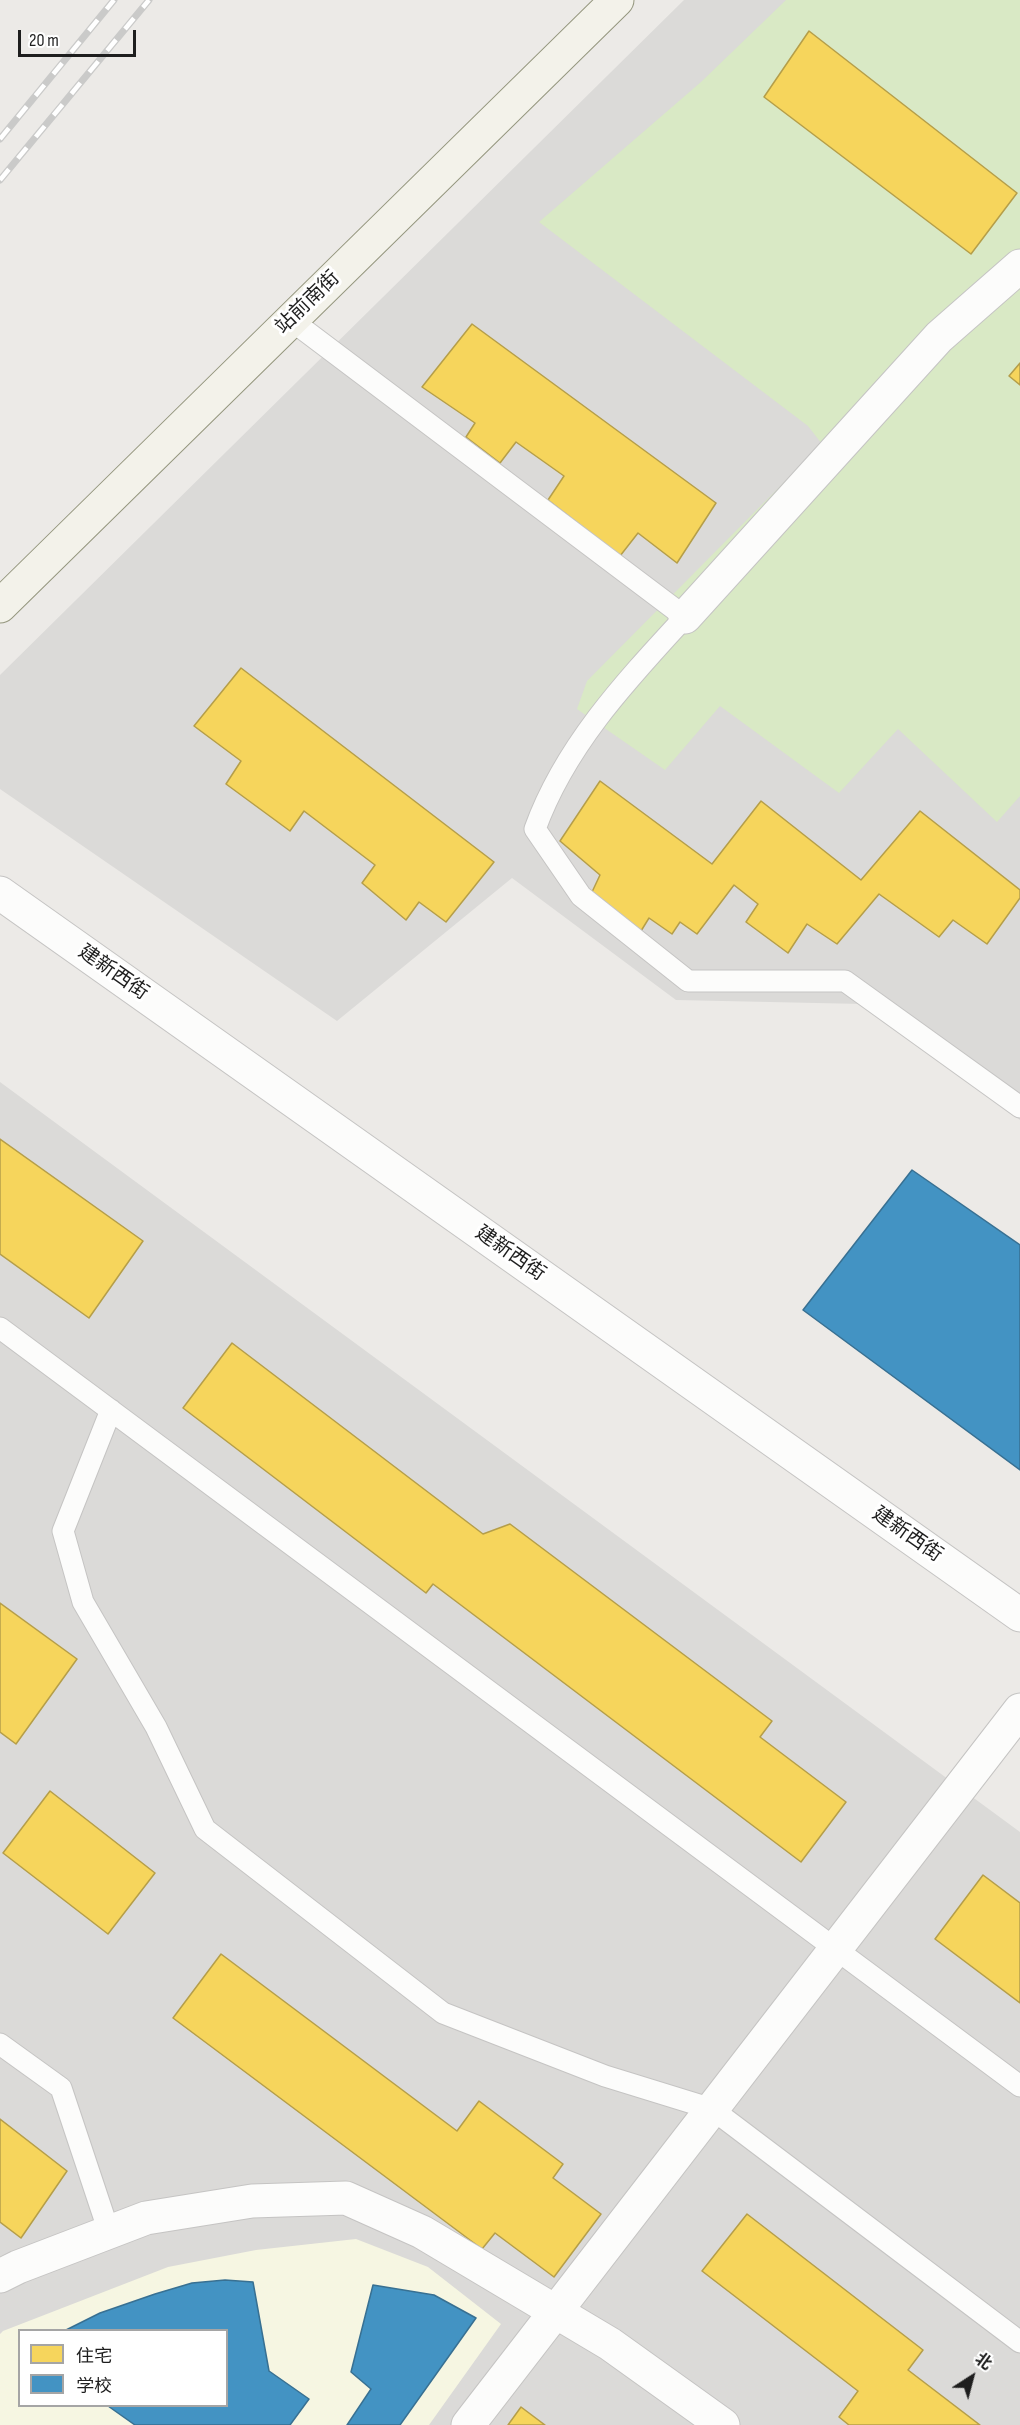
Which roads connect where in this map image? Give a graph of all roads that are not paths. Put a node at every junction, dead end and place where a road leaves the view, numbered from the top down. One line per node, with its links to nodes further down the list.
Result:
1 (616, 0): 3 (main road, 站前南街)
2 (1020, 266): 5 (street)
3 (291, 320): 4 (main road, 站前南街); 5 (lane)
4 (0, 606)
5 (686, 617): 7 (lane)
6 (0, 893): 10 (street, 建新西街)
7 (1020, 1107)
8 (0, 1328): 9 (lane)
9 (111, 1410): 12 (lane); 15 (lane)
10 (1020, 1615)
11 (1020, 1710): 12 (street)
12 (835, 1949): 14 (lane); 15 (street)
13 (0, 2044): 16 (lane)
14 (1020, 2086)
15 (712, 2109): 18 (street); 19 (lane)
16 (109, 2232): 17 (street); 18 (street)
17 (0, 2276)
18 (555, 2312): 20 (street); 21 (street)
19 (1020, 2342)
20 (468, 2425)
21 (723, 2425)

